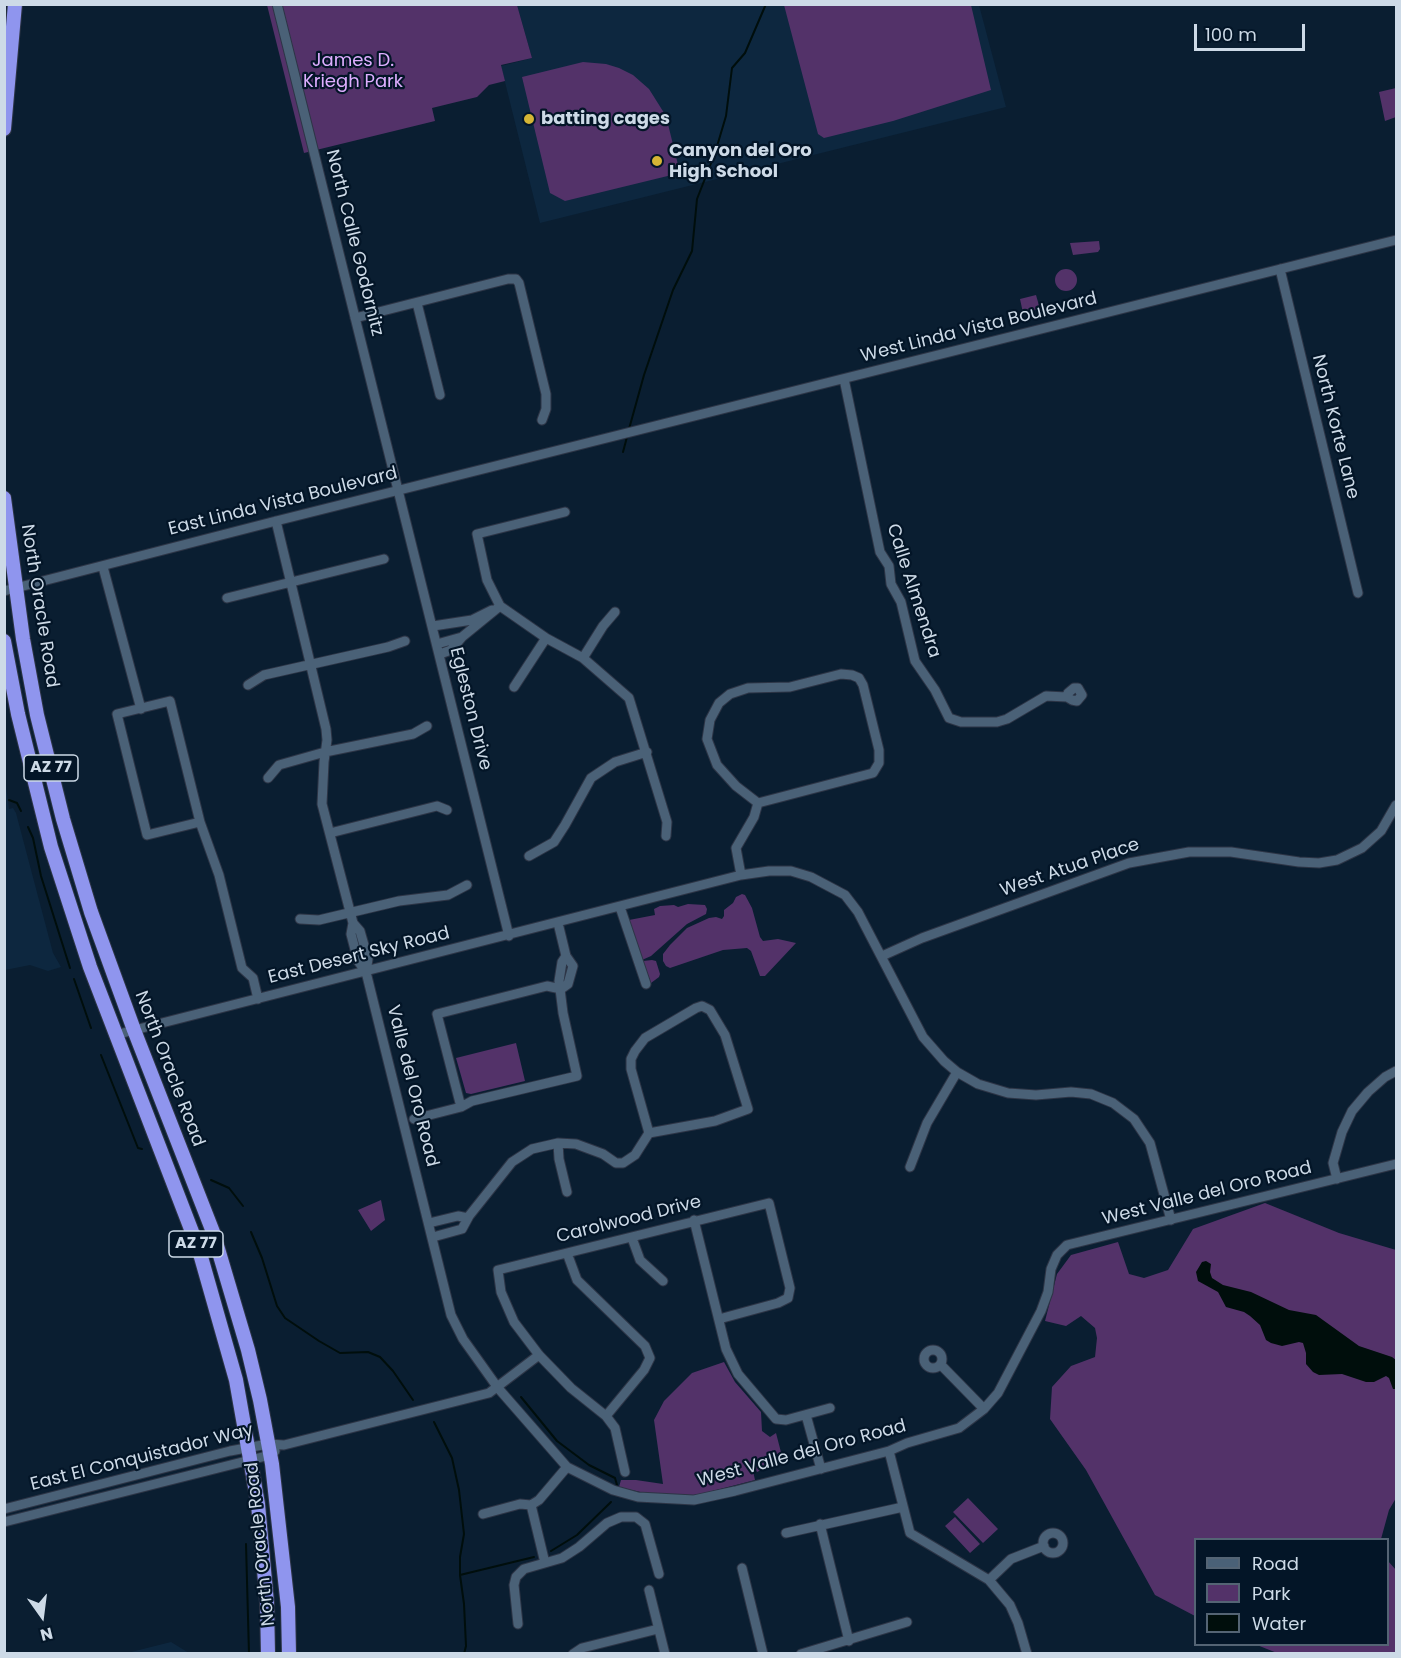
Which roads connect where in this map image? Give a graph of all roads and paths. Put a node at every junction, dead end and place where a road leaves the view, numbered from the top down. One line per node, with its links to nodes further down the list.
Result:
1 (15, 4): 3 (highway)
2 (278, 4): 7 (street, North Calle Godornitz)
3 (4, 129)
4 (1396, 240): 5 (street, West Linda Vista Boulevard)
5 (1280, 269): 8 (street, West Linda Vista Boulevard); 20 (street, North Korte Lane)
6 (417, 303): 7 (street); 9 (street); 10 (street)
7 (355, 318): 12 (street, North Calle Godornitz)
8 (844, 379): 11 (street, West Linda Vista Boulevard); 36 (street, Calle Almendra)
9 (440, 394)
10 (542, 420)
11 (570, 448): 12 (street, East Linda Vista Boulevard)
12 (399, 490): 15 (street, East Linda Vista Boulevard); 25 (street, Egleston Drive)
13 (4, 498): 19 (highway, North Oracle Road / AZ 77)
14 (564, 512): 22 (street)
15 (276, 521): 17 (street, East Linda Vista Boulevard); 18 (street, Valle del Oro Road)
16 (384, 559): 18 (street)
17 (103, 567): 19 (street, East Linda Vista Boulevard); 37 (street)
18 (291, 581): 21 (street); 33 (street, Valle del Oro Road)
19 (10, 590): 51 (highway, North Oracle Road / AZ 77)
20 (1359, 593)
21 (227, 598)
22 (500, 606): 24 (street); 26 (street); 27 (street)
23 (615, 612): 32 (street)
24 (452, 624): 25 (street); 26 (street)
25 (433, 626): 30 (street, Egleston Drive)
26 (462, 637): 30 (street); 31 (street)
27 (546, 638): 32 (street); 35 (street)
28 (4, 641): 45 (highway, North Oracle Road / AZ 77)
29 (405, 641): 33 (street)
30 (437, 644): 31 (street, Egleston Drive)
31 (440, 654): 57 (street, Egleston Drive)
32 (583, 658): 40 (street)
33 (310, 663): 34 (street); 39 (street, Valle del Oro Road)
34 (248, 685)
35 (514, 687)
36 (1067, 697)
37 (141, 709): 46 (street); 46 (street)
38 (427, 726): 39 (street)
39 (325, 752): 41 (street); 47 (street, Valle del Oro Road)
40 (647, 752): 48 (street); 49 (street)
41 (268, 778)
42 (758, 803): 42 (street); 50 (street)
43 (1396, 805): 58 (street, West Atua Place)
44 (447, 810): 47 (street)
45 (41, 811): 51 (highway); 64 (highway, North Oracle Road / AZ 77)
46 (200, 822): 62 (street)
47 (330, 833): 54 (street, Valle del Oro Road)
48 (666, 836)
49 (529, 856)
50 (741, 875): 53 (street, East Desert Sky Road); 58 (street, East Desert Sky Road)
51 (82, 881): 63 (highway, North Oracle Road / AZ 77)
52 (467, 885): 54 (street)
53 (616, 908): 56 (street, East Desert Sky Road); 60 (street)
54 (350, 912): 55 (street); 59 (street, Valle del Oro Road)
55 (300, 919)
56 (558, 923): 57 (street, East Desert Sky Road); 61 (street)
57 (509, 936): 59 (street, East Desert Sky Road)
58 (882, 956): 66 (street, East Desert Sky Road)
59 (366, 972): 62 (street, East Desert Sky Road); 75 (street, Valle del Oro Road)
60 (646, 984)
61 (561, 989): 67 (street); 67 (street)
62 (258, 999): 63 (street, East Desert Sky Road)
63 (134, 1030): 64 (street, East Desert Sky Road); 92 (highway, North Oracle Road / AZ 77)
64 (115, 1035): 94 (highway, North Oracle Road / AZ 77)
65 (1396, 1071): 73 (street)
66 (957, 1072): 72 (street); 78 (street, East Desert Sky Road)
67 (461, 1107): 68 (street)
68 (414, 1119)
69 (648, 1133): 69 (street); 70 (street)
70 (558, 1143): 74 (street); 76 (street)
71 (1396, 1164): 73 (street, West Valle del Oro Road)
72 (910, 1167)
73 (1336, 1179): 78 (street, West Valle del Oro Road)
74 (567, 1192)
75 (426, 1209): 79 (street, West Valle del Oro Road)
76 (468, 1218): 79 (street); 80 (street)
77 (694, 1220): 81 (street, Carolwood Drive); 84 (street); 84 (street, Carolwood Drive)
78 (1171, 1220): 89 (street, West Valle del Oro Road)
79 (429, 1222): 80 (street, West Valle del Oro Road)
80 (432, 1237): 87 (street, West Valle del Oro Road)
81 (632, 1238): 82 (street, Carolwood Drive); 83 (street)
82 (567, 1254): 85 (street, Carolwood Drive); 91 (street)
83 (663, 1281)
84 (719, 1319): 90 (street)
85 (539, 1355): 87 (street); 91 (street)
86 (940, 1365): 89 (street)
87 (498, 1388): 92 (street, East El Conquistador Way); 95 (street, West Valle del Oro Road)
88 (830, 1408): 90 (street)
89 (984, 1409): 93 (street, West Valle del Oro Road)
90 (806, 1414): 96 (street)
91 (606, 1416): 98 (street)
92 (269, 1449): 94 (street, East El Conquistador Way); 118 (highway, North Oracle Road / AZ 77)
93 (889, 1451): 96 (street, West Valle del Oro Road); 101 (street)
94 (250, 1454): 97 (street, East El Conquistador Way); 99 (street, East El Conquistador Way); 117 (highway, North Oracle Road / AZ 77)
95 (567, 1467): 96 (street, West Valle del Oro Road); 100 (street)
96 (821, 1469)
97 (147, 1473): 99 (street); 102 (street, East El Conquistador Way)
98 (625, 1473)
99 (151, 1485): 104 (street, East El Conquistador Way)
100 (531, 1505): 103 (street); 108 (street)
101 (903, 1507): 105 (street); 111 (street)
102 (4, 1509)
103 (483, 1514)
104 (4, 1522)
105 (820, 1524): 106 (street); 116 (street)
106 (786, 1533)
107 (1044, 1546): 111 (street)
108 (545, 1563): 110 (street); 114 (street)
109 (742, 1568): 121 (street)
110 (659, 1574)
111 (989, 1580): 123 (street)
112 (649, 1590): 115 (street)
113 (907, 1622): 116 (street)
114 (518, 1624)
115 (658, 1629): 119 (street); 120 (street)
116 (849, 1641): 122 (street)
117 (268, 1653)
118 (289, 1653)
119 (573, 1653)
120 (665, 1653)
121 (763, 1653)
122 (801, 1653)
123 (1027, 1653)

